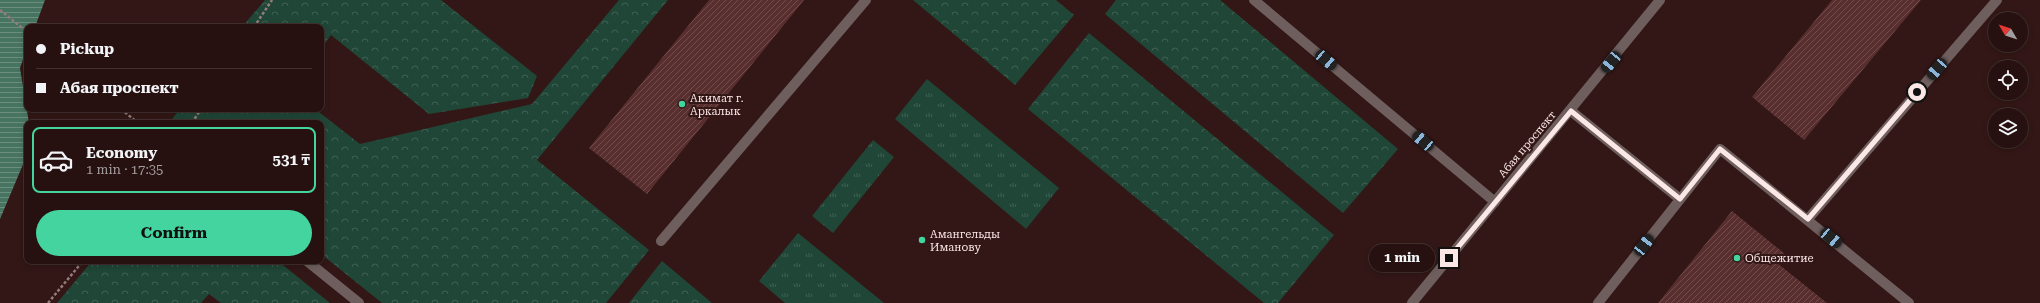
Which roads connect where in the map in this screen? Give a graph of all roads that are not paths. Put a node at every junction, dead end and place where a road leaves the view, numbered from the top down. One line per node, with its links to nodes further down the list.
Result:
1 (866, 0): 9 (street)
2 (1254, 0): 7 (street)
3 (1660, 0): 5 (street, Абая проспект)
4 (1997, 0): 8 (street)
5 (1571, 111): 6 (street); 7 (street, Абая проспект)
6 (1680, 199): 8 (street); 13 (street)
7 (1495, 202): 12 (street, Абая проспект)
8 (1808, 219): 14 (street)
9 (661, 241)
10 (312, 264): 11 (street)
11 (359, 303)
12 (1412, 303)
13 (1598, 303)
14 (1909, 303)

